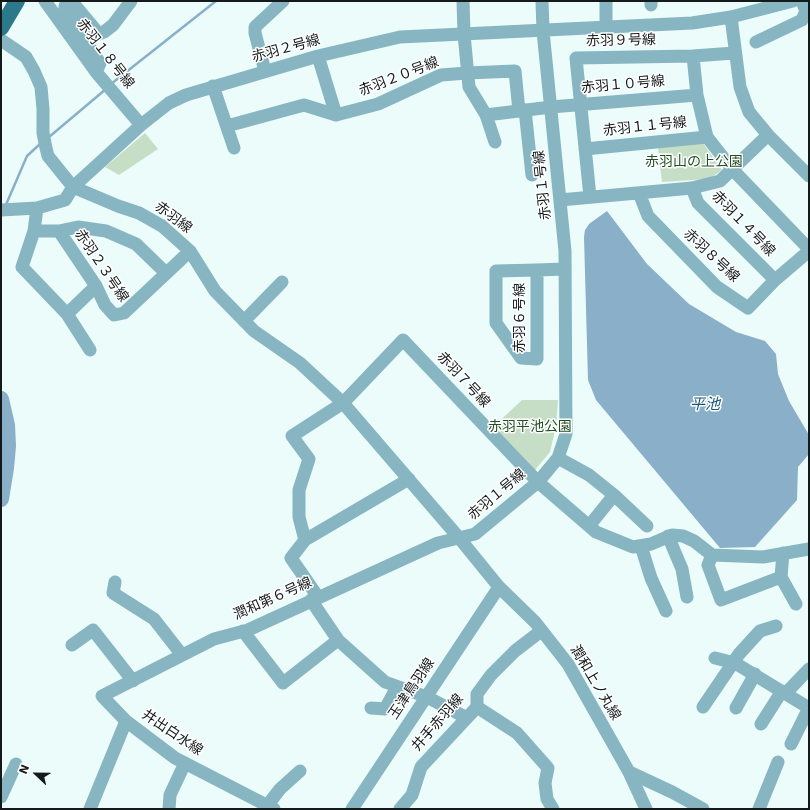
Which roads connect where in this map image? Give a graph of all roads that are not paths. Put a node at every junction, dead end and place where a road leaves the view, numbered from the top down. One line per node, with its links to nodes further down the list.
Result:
1 (17, 1): 11 (main road)
2 (45, 1): 22 (street, 赤羽１８号線)
3 (131, 1): 22 (street)
4 (283, 1): 20 (street)
5 (462, 1): 14 (street)
6 (542, 1): 13 (street, 赤羽１号線)
7 (606, 1): 12 (street)
8 (792, 1): 10 (street)
9 (802, 1): 16 (street)
10 (731, 17): 12 (street); 17 (street)
11 (1, 28)
12 (606, 28): 13 (street)
13 (543, 31): 14 (street, 赤羽２号線); 26 (street, 赤羽１号線)
14 (464, 34): 18 (street, 赤羽２号線); 21 (street)
15 (1, 40): 40 (street, 赤羽線)
16 (756, 42)
17 (734, 53): 19 (street, 赤羽９号線); 32 (street)
18 (318, 56): 20 (street, 赤羽２号線); 28 (street)
19 (693, 56): 24 (street); 25 (street, 赤羽９号線)
20 (265, 71): 23 (street, 赤羽２号線)
21 (468, 73): 27 (street, 赤羽２０号線); 28 (street, 赤羽２０号線); 29 (street)
22 (104, 81): 30 (street, 赤羽１８号線)
23 (213, 86): 30 (street, 赤羽２号線); 31 (street)
24 (697, 95): 25 (street, 赤羽１０号線); 33 (street)
25 (581, 105): 26 (street, 赤羽１０号線); 36 (street, 赤羽９号線)
26 (551, 106): 27 (street, 赤羽１０号線); 44 (street, 赤羽１号線)
27 (522, 110): 29 (street, 赤羽１０号線); 38 (street)
28 (336, 115): 31 (street)
29 (486, 115): 34 (street)
30 (141, 125): 40 (street, 赤羽２号線)
31 (227, 126): 35 (street)
32 (768, 135): 37 (street); 39 (street)
33 (707, 137): 36 (street, 赤羽１１号線); 37 (street)
34 (495, 142)
35 (234, 148)
36 (586, 150): 43 (street, 赤羽９号線)
37 (733, 170): 41 (street); 49 (street)
38 (532, 175)
39 (809, 176)
40 (73, 187): 45 (street); 50 (street, 赤羽線)
41 (692, 188): 42 (street); 54 (street, 赤羽１４号線)
42 (639, 193): 43 (street); 54 (street, 赤羽８号線)
43 (590, 197): 44 (street)
44 (560, 200): 51 (street, 赤羽１号線)
45 (37, 208): 46 (street); 47 (street)
46 (1, 210)
47 (34, 231): 48 (street); 57 (street)
48 (59, 231): 53 (street); 56 (street, 赤羽２３号線)
49 (809, 250): 54 (street, 赤羽８号線)
50 (190, 251): 53 (street, 赤羽２３号線); 58 (street, 赤羽線)
51 (565, 269): 52 (street, 赤羽６号線); 61 (street, 赤羽１号線)
52 (537, 270): 52 (street, 赤羽６号線)
53 (166, 274): 56 (street, 赤羽２３号線)
54 (775, 280)
55 (282, 282): 58 (street)
56 (96, 286): 57 (street)
57 (67, 314): 59 (street)
58 (244, 321): 60 (street, 赤羽線)
59 (90, 350)
60 (344, 403): 62 (street, 赤羽線); 63 (street, 赤羽７号線); 69 (street)
61 (558, 458): 63 (street, 赤羽１号線); 64 (street)
62 (409, 479): 68 (street, 潤和上ノ丸線); 69 (street)
63 (538, 482): 66 (street, 赤羽７号線); 68 (street, 赤羽１号線)
64 (614, 495): 65 (street); 66 (street)
65 (647, 526)
66 (594, 530): 70 (street)
67 (668, 536): 70 (street); 73 (street); 77 (street)
68 (460, 538): 76 (street, 潤和上ノ丸線); 78 (street, 潤和第６号線)
69 (305, 540): 78 (street)
70 (641, 546): 80 (street)
71 (809, 549): 72 (street)
72 (783, 554): 73 (street); 74 (street)
73 (712, 555): 74 (street)
74 (781, 577): 79 (street)
75 (116, 582): 86 (street)
76 (499, 587): 83 (street, 潤和上ノ丸線); 95 (street, 玉津鳥羽線)
77 (687, 597)
78 (315, 599): 82 (street, 潤和第６号線); 84 (street)
79 (796, 604)
80 (666, 611)
81 (776, 626): 88 (street)
82 (243, 631): 84 (street); 86 (street, 潤和第６号線)
83 (541, 631): 96 (street, 井手赤羽線); 109 (street, 潤和上ノ丸線)
84 (338, 640): 92 (street)
85 (72, 645): 91 (street)
86 (182, 656): 91 (street, 潤和第６号線)
87 (715, 658): 88 (street)
88 (734, 663): 90 (street); 97 (street)
89 (809, 669): 93 (street)
90 (755, 674): 93 (street); 99 (street)
91 (132, 681): 94 (street, 潤和第６号線)
92 (397, 687): 95 (street); 98 (street)
93 (784, 692): 100 (street); 103 (street)
94 (102, 696): 102 (street, 井出白水線)
95 (426, 697): 101 (street); 115 (street, 玉津鳥羽線)
96 (477, 706): 101 (street, 井手赤羽線); 117 (street)
97 (703, 707)
98 (371, 708)
99 (736, 708)
100 (809, 708): 104 (street)
101 (467, 718): 116 (street, 井手赤羽線)
102 (126, 721): 107 (street, 井出白水線); 113 (street)
103 (761, 724)
104 (791, 744)
105 (778, 762): 120 (street)
106 (16, 764): 110 (street)
107 (185, 764): 112 (street, 井出白水線); 114 (street)
108 (300, 771): 112 (street)
109 (629, 772): 118 (street, 潤和上ノ丸線); 119 (street)
110 (5, 774): 111 (street)
111 (1, 797)
112 (271, 807)
113 (90, 809)
114 (169, 809)
115 (352, 809)
116 (400, 809)
117 (553, 809)
118 (646, 809)
119 (703, 809)
120 (758, 809)

